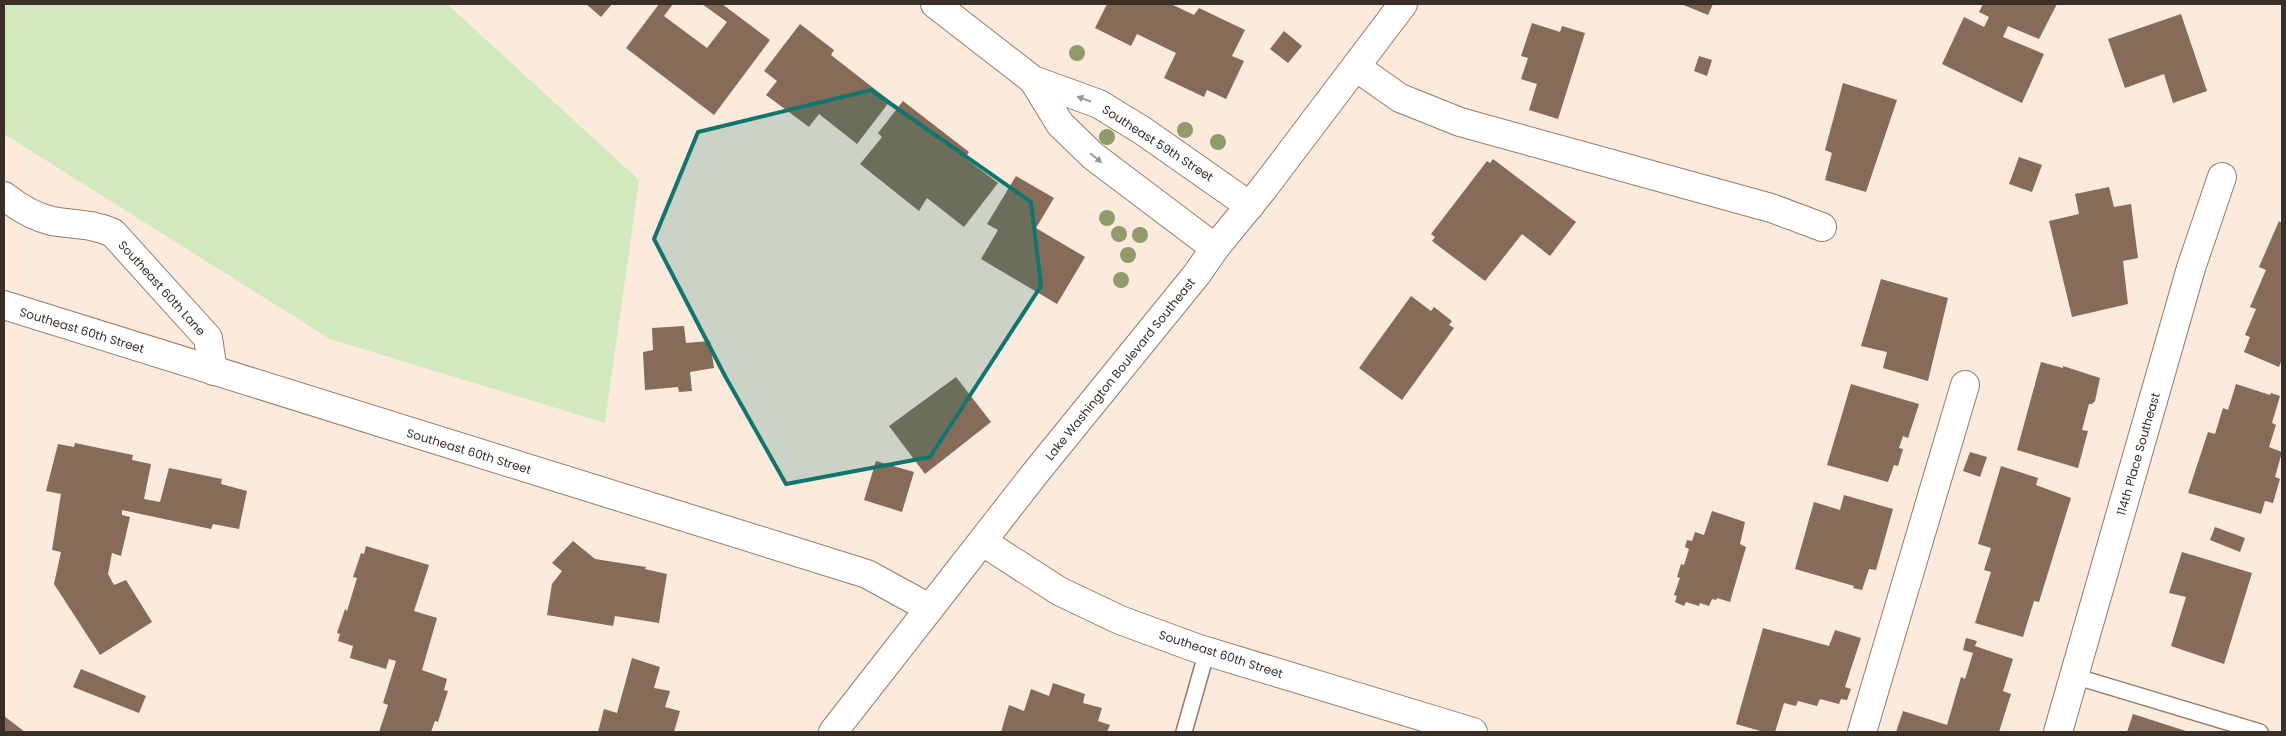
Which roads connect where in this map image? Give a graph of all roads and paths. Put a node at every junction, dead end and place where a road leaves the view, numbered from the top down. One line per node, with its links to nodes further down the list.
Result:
1 (935, 4): 4 (street, Southeast 59th Street)
2 (1403, 4): 3 (street, Lake Washington Boulevard Southeast)
3 (1356, 67): 7 (street, Lake Washington Boulevard Southeast); 8 (street)
4 (1033, 80): 7 (street, Southeast 59th Street, one-way to 4); 9 (street, Southeast 59th Street, one-way to 9)
5 (2222, 178): 16 (street, 114th Place Southeast)
6 (4, 196): 11 (street, Southeast 60th Lane)
7 (1250, 206): 9 (street, Lake Washington Boulevard Southeast)
8 (1822, 226)
9 (1215, 248): 13 (street, Lake Washington Boulevard Southeast)
10 (4, 305): 11 (street, Southeast 60th Street)
11 (213, 371): 14 (street, Southeast 60th Street)
12 (1965, 385): 20 (street)
13 (983, 542): 14 (street, Lake Washington Boulevard Southeast); 15 (street, Southeast 60th Street)
14 (929, 608): 17 (street, Lake Washington Boulevard Southeast)
15 (1207, 651): 18 (lane); 19 (street, Southeast 60th Street)
16 (2074, 676): 21 (street, 114th Place Southeast); 22 (lane)
17 (833, 732)
18 (1184, 732)
19 (1473, 732)
20 (1862, 732)
21 (2058, 732)
22 (2260, 732)

